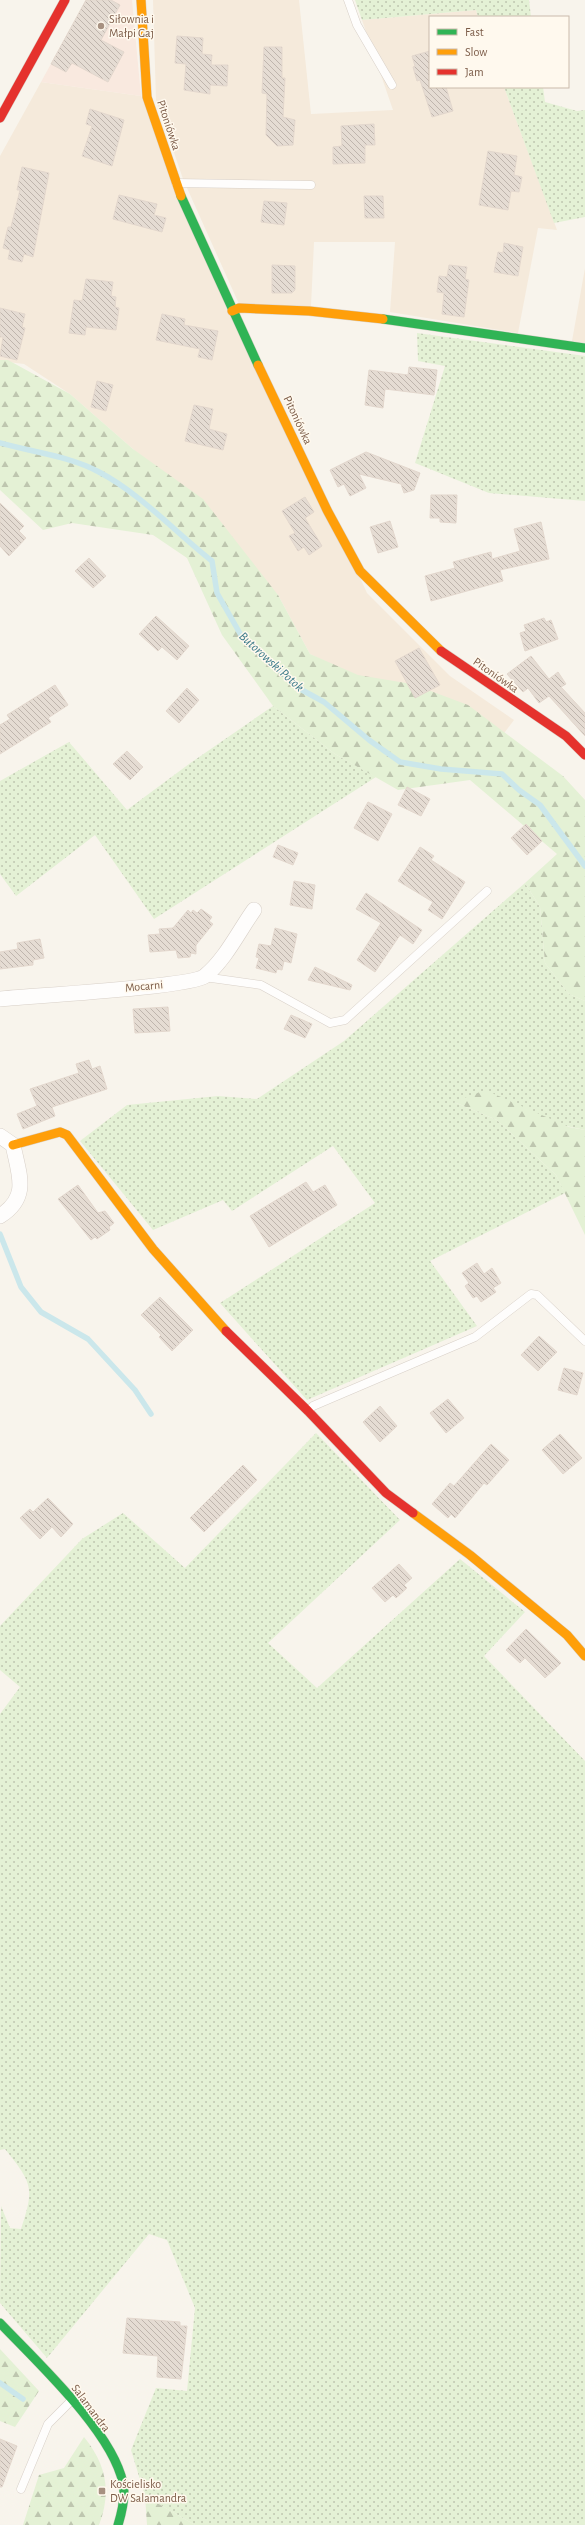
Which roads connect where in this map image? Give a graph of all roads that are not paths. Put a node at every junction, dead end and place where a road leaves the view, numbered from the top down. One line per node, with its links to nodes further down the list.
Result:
1 (65, 0): 5 (street)
2 (141, 0): 6 (street, Pitoniówka)
3 (348, 0): 4 (lane)
4 (392, 85)
5 (0, 118)
6 (176, 184): 7 (lane); 8 (street, Pitoniówka)
7 (311, 185)
8 (232, 311): 9 (street); 10 (street, Pitoniówka)
9 (585, 348)
10 (585, 755)
11 (487, 891): 13 (lane)
12 (254, 910): 13 (street)
13 (204, 977): 14 (street, Mocarni)
14 (0, 999)
15 (0, 1136): 16 (street)
16 (14, 1145): 17 (street); 19 (street)
17 (0, 1216)
18 (585, 1341): 19 (lane)
19 (308, 1411): 20 (street)
20 (585, 1656)
21 (0, 2323): 22 (street, Salamandra)
22 (71, 2401): 23 (lane); 24 (street, Salamandra)
23 (21, 2489)
24 (118, 2525)

